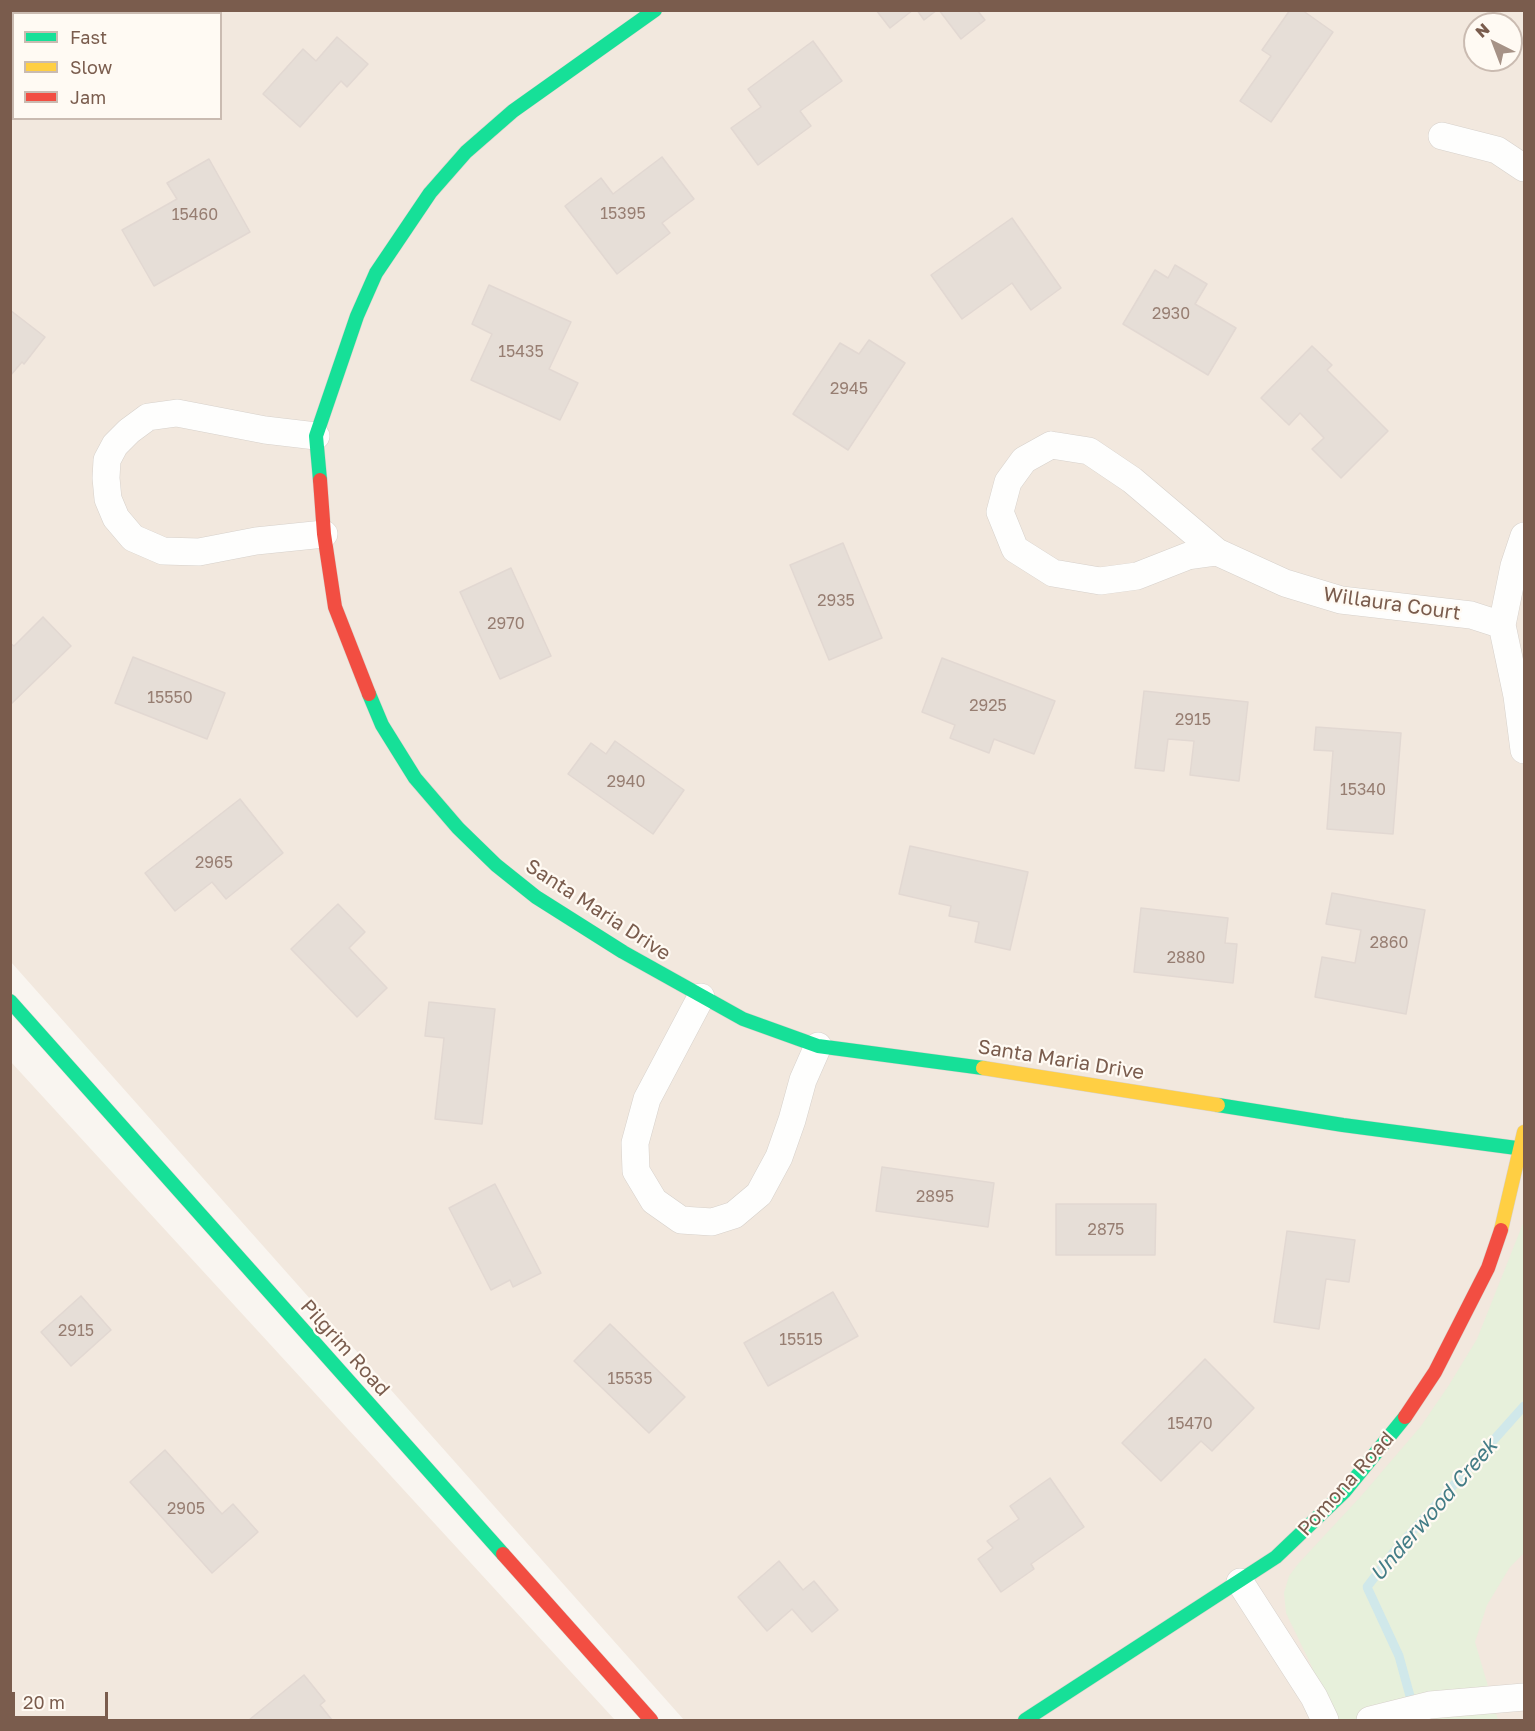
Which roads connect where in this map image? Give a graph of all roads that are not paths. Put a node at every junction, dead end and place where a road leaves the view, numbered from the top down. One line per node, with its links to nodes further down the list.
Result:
1 (656, 10): 4 (street, Santa Maria Drive)
2 (1442, 136): 3 (street)
3 (1524, 168)
4 (316, 436): 5 (street, Santa Maria Drive); 5 (street)
5 (324, 534): 10 (street, Santa Maria Drive)
6 (1524, 536): 8 (street)
7 (1217, 552): 7 (street, Willaura Court); 8 (street, Willaura Court)
8 (1502, 625): 9 (street)
9 (1524, 750)
10 (701, 997): 12 (street, Santa Maria Drive); 12 (street)
11 (10, 1001): 17 (street, Pilgrim Road)
12 (818, 1046): 14 (street, Santa Maria Drive)
13 (1524, 1132): 14 (street, Pomona Road)
14 (1522, 1149): 15 (street, Pomona Road)
15 (1240, 1582): 18 (street, Pomona Road); 19 (street)
16 (1524, 1697): 20 (street)
17 (651, 1720)
18 (1025, 1720)
19 (1325, 1720)
20 (1370, 1720)

